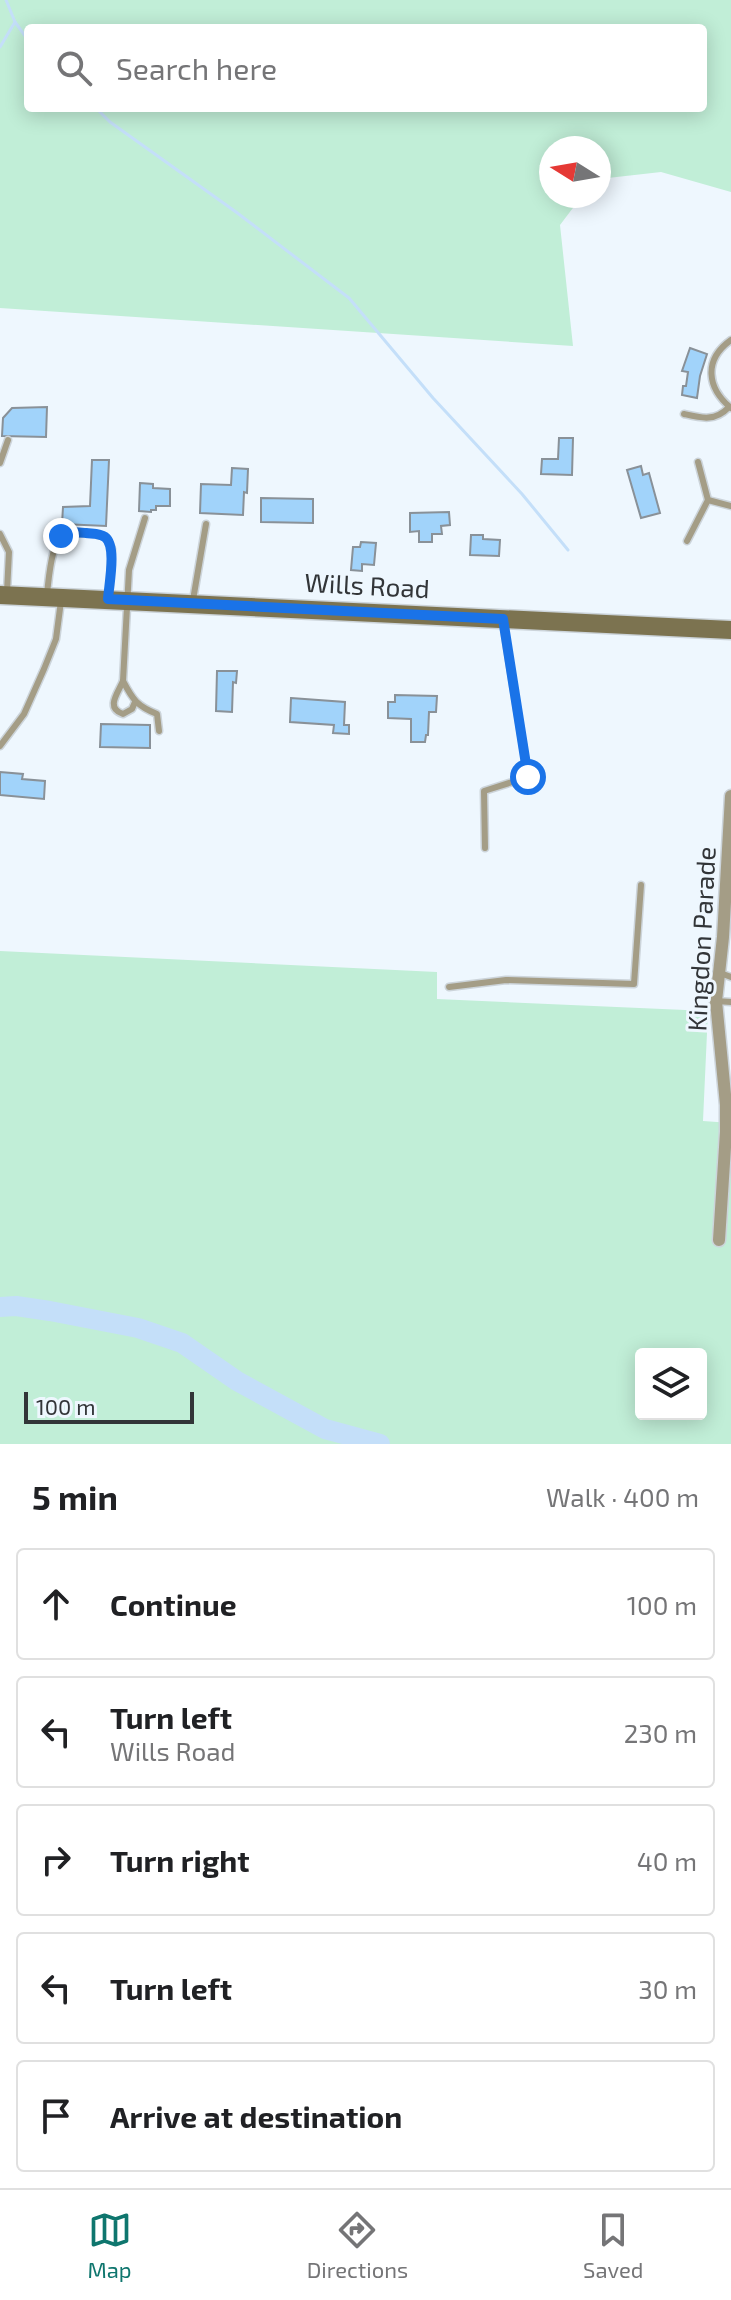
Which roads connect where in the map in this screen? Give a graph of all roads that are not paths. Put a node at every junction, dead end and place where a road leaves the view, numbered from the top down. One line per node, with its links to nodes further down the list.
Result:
1 (731, 340): 2 (lane)
2 (730, 408): 3 (lane)
3 (684, 414)
4 (8, 440): 6 (lane)
5 (698, 462): 7 (lane)
6 (0, 463)
7 (708, 500): 8 (lane); 12 (lane)
8 (731, 506)
9 (145, 518): 16 (lane)
10 (206, 524): 17 (lane)
11 (0, 534): 13 (lane)
12 (687, 541)
13 (4, 595): 14 (street, Wills Road)
14 (54, 597): 15 (street, Wills Road); 15 (lane); 23 (lane)
15 (108, 599): 16 (street, Wills Road)
16 (128, 600): 17 (street, Wills Road); 20 (lane)
17 (192, 604): 18 (street, Wills Road)
18 (503, 619): 19 (street, Wills Road); 26 (lane)
19 (731, 630)
20 (123, 681): 21 (lane); 21 (lane)
21 (135, 702): 22 (lane)
22 (159, 731)
23 (0, 746)
24 (731, 796): 25 (street, Kingdon Parade)
25 (730, 814): 27 (street, Kingdon Parade)
26 (485, 848)
27 (729, 860): 29 (street, Kingdon Parade)
28 (641, 885): 30 (lane)
29 (725, 975): 31 (street, Kingdon Parade)
30 (449, 987)
31 (716, 1001): 32 (lane); 33 (street, Kingdon Parade)
32 (731, 1002)
33 (728, 1105): 34 (street, Kingdon Parade)
34 (719, 1240)

